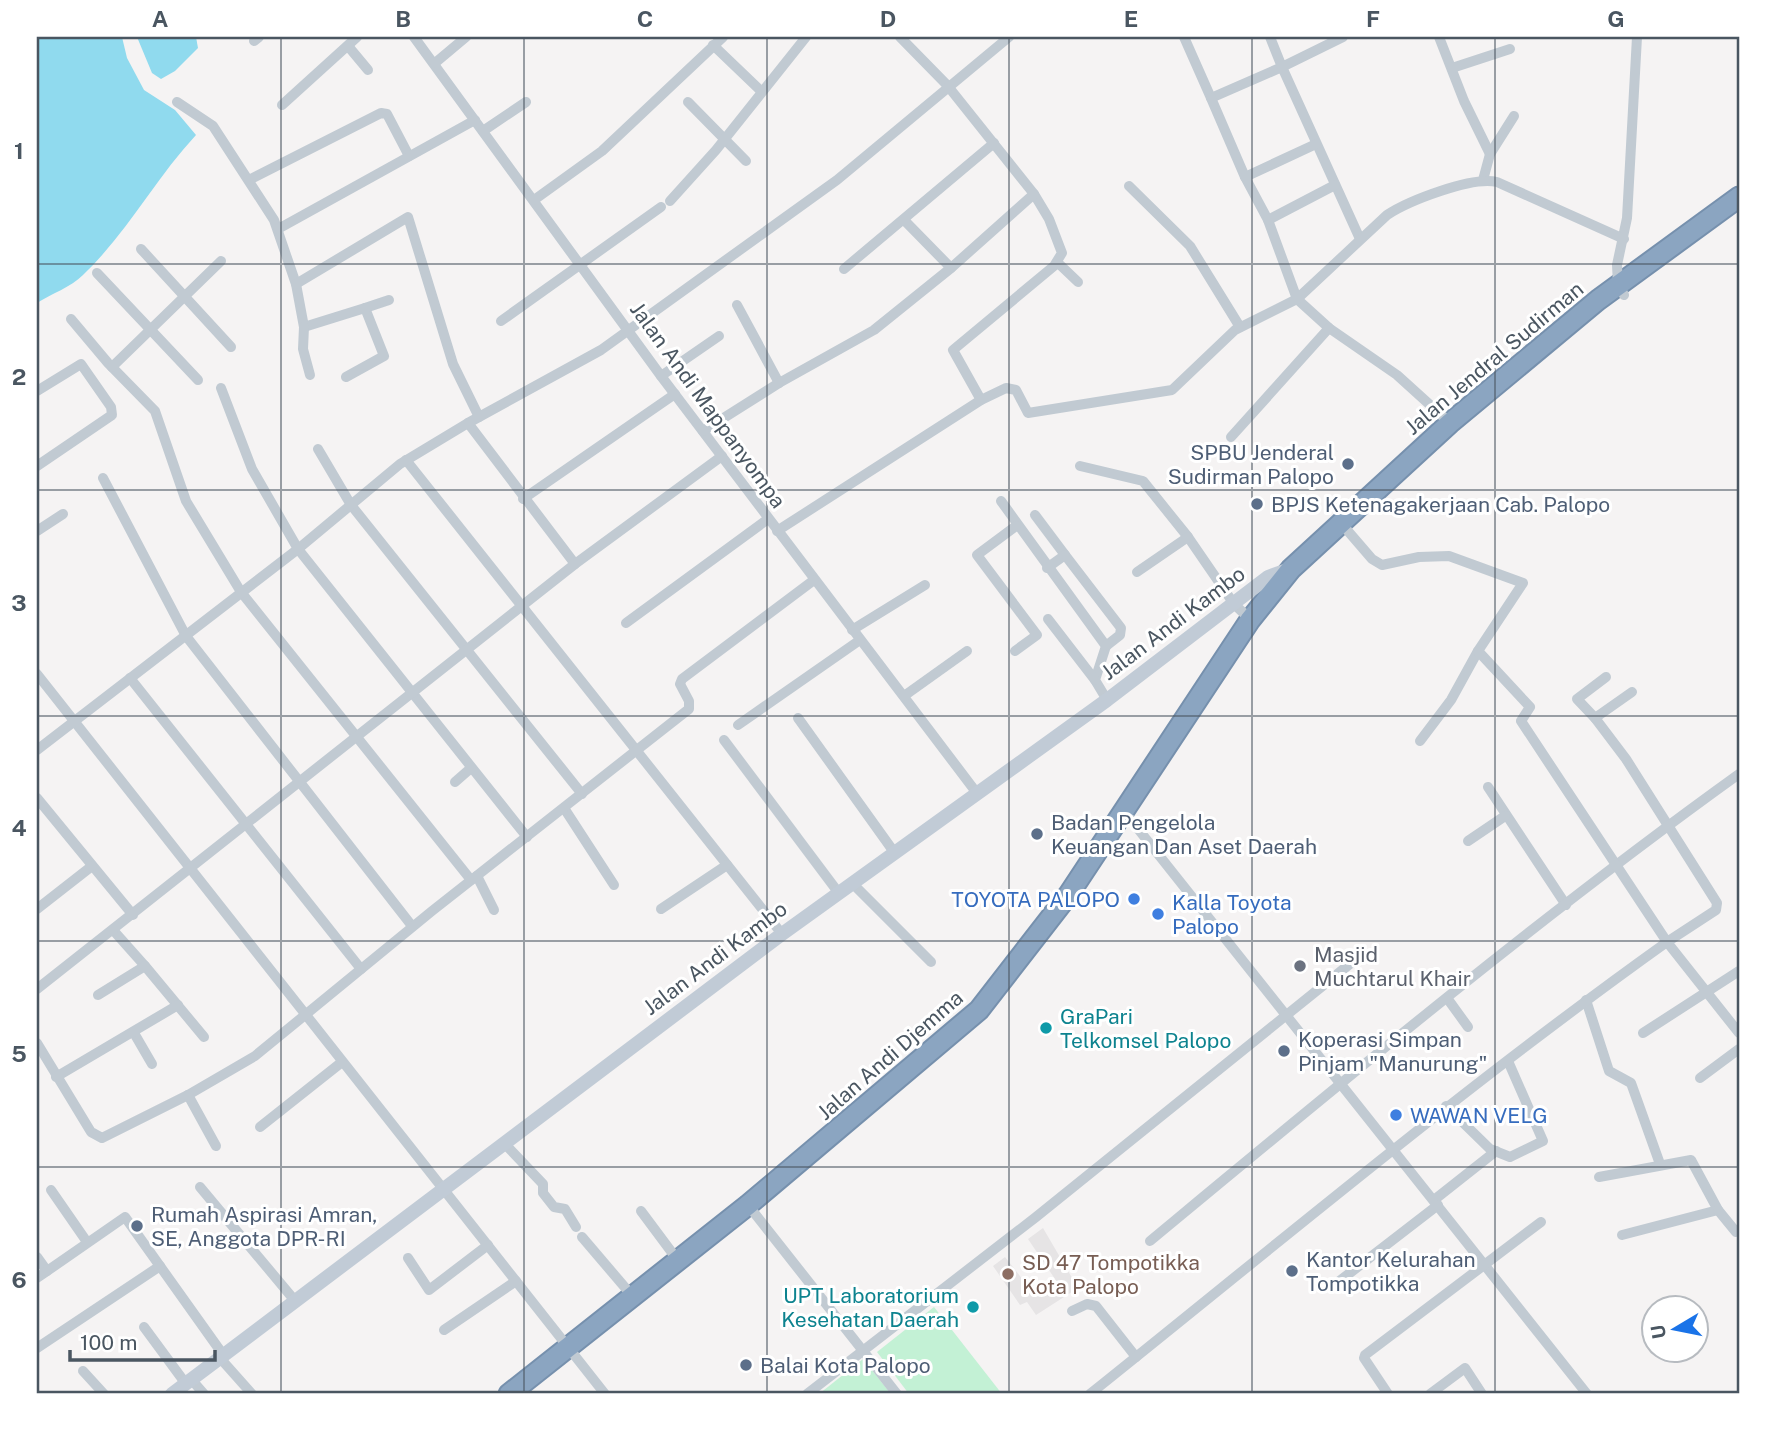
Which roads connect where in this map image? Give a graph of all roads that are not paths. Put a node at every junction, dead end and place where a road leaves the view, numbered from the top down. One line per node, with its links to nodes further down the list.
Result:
1 (357, 37): 14 (street)
2 (414, 37): 16 (street, Jalan Andi Mappanyompa)
3 (466, 37): 16 (street)
4 (723, 37): 13 (street)
5 (804, 37): 21 (street)
6 (900, 37): 20 (street)
7 (1009, 37): 20 (street)
8 (1184, 37): 22 (street)
9 (1270, 37): 17 (street)
10 (1343, 37): 17 (street)
11 (1440, 37): 18 (street)
12 (1637, 37): 49 (street)
13 (713, 45): 21 (street); 43 (street)
14 (348, 46): 19 (street); 26 (street)
15 (1510, 49): 18 (street)
16 (435, 64): 28 (street, Jalan Andi Mappanyompa)
17 (1282, 67): 22 (street); 32 (street)
18 (1452, 68): 33 (street)
19 (368, 70)
20 (947, 85): 31 (street); 71 (street)
21 (761, 91): 30 (street)
22 (1211, 98): 36 (street)
23 (177, 102): 37 (street)
24 (526, 102): 29 (street)
25 (688, 102): 30 (street)
26 (282, 105)
27 (1514, 116): 33 (street)
28 (475, 120): 29 (street, Jalan Andi Mappanyompa); 34 (street)
29 (483, 131): 43 (street, Jalan Andi Mappanyompa)
30 (724, 140): 35 (street); 53 (street)
31 (994, 143): 41 (street); 46 (street)
32 (1316, 145): 36 (street); 39 (street)
33 (1490, 154): 38 (street)
34 (410, 156): 37 (street); 47 (street)
35 (746, 161)
36 (1245, 177): 45 (street)
37 (249, 180): 47 (street)
38 (1483, 180): 48 (street); 49 (street)
39 (1335, 185): 45 (street); 48 (street)
40 (1129, 186): 69 (street)
41 (1034, 194): 52 (street); 54 (street)
42 (1739, 197): 59 (highway, Jalan Jendral Sudirman)
43 (534, 200): 53 (street, Jalan Andi Mappanyompa)
44 (1739, 214): 59 (highway, Jalan Jendral Sudirman)
45 (1268, 220): 61 (street)
46 (905, 221): 54 (street); 55 (street)
47 (278, 229): 58 (street)
48 (1360, 239): 61 (street)
49 (1624, 239): 59 (street)
50 (141, 249): 60 (street)
51 (221, 261): 60 (street)
52 (1057, 262): 57 (street); 84 (street)
53 (581, 265): 67 (street); 71 (street, Jalan Andi Mappanyompa)
54 (951, 268): 80 (street)
55 (845, 270)
56 (97, 273): 72 (street)
57 (1078, 282)
58 (296, 284): 68 (street); 85 (street)
59 (1621, 289): 64 (highway, Jalan Jendral Sudirman)
60 (185, 296): 72 (street); 74 (street)
61 (1297, 299): 69 (street); 70 (street)
62 (389, 300): 65 (street)
63 (737, 304): 80 (street)
64 (1601, 304): 87 (highway, Jalan Jendral Sudirman); 103 (highway, Jalan Jendral Sudirman)
65 (365, 308): 68 (street); 78 (street)
66 (71, 318): 75 (street)
67 (501, 321)
68 (303, 327): 76 (street)
69 (1240, 327): 84 (street)
70 (1329, 328): 87 (street); 89 (street)
71 (629, 330): 77 (street, Jalan Andi Mappanyompa); 85 (street)
72 (149, 332): 75 (street); 79 (street)
73 (719, 335): 77 (street)
74 (231, 347)
75 (112, 367): 115 (street)
76 (310, 375)
77 (661, 376): 83 (street, Jalan Andi Mappanyompa)
78 (345, 377)
79 (198, 380)
80 (779, 383): 88 (street)
81 (221, 388): 107 (street)
82 (37, 391): 93 (street)
83 (675, 394): 88 (street, Jalan Andi Mappanyompa); 96 (street)
84 (981, 400): 105 (street)
85 (479, 416): 86 (street)
86 (468, 423): 92 (street); 96 (street)
87 (1450, 423): 111 (highway, Jalan Jendral Sudirman)
88 (703, 431): 91 (street, Jalan Andi Mappanyompa)
89 (1231, 437)
90 (318, 449): 98 (street)
91 (722, 456): 101 (street, Jalan Andi Mappanyompa); 109 (street)
92 (405, 460): 98 (street); 117 (street)
93 (37, 466)
94 (1080, 466): 106 (street)
95 (103, 478): 122 (street)
96 (523, 499): 109 (street)
97 (1001, 501): 102 (street)
98 (351, 505): 107 (street); 125 (street)
99 (63, 514): 104 (street)
100 (1035, 515): 108 (street)
101 (768, 519): 105 (street, Jalan Andi Mappanyompa); 120 (street)
102 (1016, 526): 110 (street); 127 (street)
103 (1347, 530): 111 (highway, Jalan Jendral Sudirman); 128 (street)
104 (37, 531)
105 (777, 531): 113 (street, Jalan Andi Mappanyompa)
106 (1188, 537): 112 (street); 116 (street)
107 (298, 549): 115 (street); 134 (street)
108 (1065, 555): 110 (street); 124 (street)
109 (575, 564): 117 (street)
110 (1047, 568): 124 (street)
111 (1295, 571): 116 (street, Jalan Andi Kambo); 119 (highway, Jalan Andi Djemma)
112 (1137, 572)
113 (814, 580): 121 (street, Jalan Andi Mappanyompa); 145 (street)
114 (925, 585): 121 (street)
115 (241, 592): 122 (street); 141 (street)
116 (1234, 604): 119 (street); 136 (street, Jalan Andi Kambo)
117 (521, 608): 125 (street); 145 (street)
118 (1048, 619): 132 (street)
119 (1254, 622): 156 (highway, Jalan Andi Djemma)
120 (626, 623)
121 (852, 631): 123 (street, Jalan Andi Mappanyompa)
122 (186, 636): 131 (street); 149 (street)
123 (860, 640): 135 (street, Jalan Andi Mappanyompa); 140 (street)
124 (1106, 646): 132 (street)
125 (466, 650): 134 (street); 152 (street)
126 (967, 651): 135 (street)
127 (1015, 651)
128 (1478, 651): 143 (street); 165 (street)
129 (37, 674): 139 (street)
130 (1606, 677): 138 (street)
131 (130, 678): 139 (street); 158 (street)
132 (1095, 680): 136 (street)
133 (1632, 692): 138 (street)
134 (412, 694): 141 (street); 146 (street)
135 (904, 696): 151 (street, Jalan Andi Mappanyompa)
136 (1107, 700): 151 (street, Jalan Andi Kambo)
137 (798, 718): 162 (street)
138 (1594, 718): 159 (street)
139 (74, 722): 144 (street); 166 (street)
140 (738, 724)
141 (356, 739): 149 (street); 167 (street)
142 (724, 740): 170 (street)
143 (1420, 741)
144 (37, 750)
145 (637, 752): 152 (street); 163 (street)
146 (471, 768): 148 (street); 160 (street)
147 (1739, 774): 159 (street)
148 (455, 782)
149 (300, 783): 158 (street); 176 (street)
150 (1488, 787): 157 (street)
151 (976, 792): 162 (street, Jalan Andi Kambo)
152 (582, 794): 154 (street)
153 (37, 798): 155 (street)
154 (564, 808): 160 (street); 169 (street)
155 (41, 812): 164 (street)
156 (1127, 814): 192 (street); 220 (highway, Jalan Andi Djemma)
157 (1506, 816): 161 (street); 171 (street)
158 (245, 825): 166 (street); 183 (street)
159 (1669, 828): 165 (street); 179 (street)
160 (527, 837): 167 (street)
161 (1468, 841)
162 (894, 852): 168 (street, Jalan Andi Kambo)
163 (727, 865): 173 (street); 178 (street)
164 (92, 866): 172 (street); 175 (street)
165 (1615, 866): 171 (street); 179 (street)
166 (188, 868): 175 (street); 191 (street)
167 (474, 878): 174 (street); 176 (street)
168 (852, 883): 170 (street, Jalan Andi Kambo); 181 (street)
169 (614, 885)
170 (838, 892): 178 (street, Jalan Andi Kambo)
171 (1566, 905): 188 (street)
172 (37, 909)
173 (661, 909)
174 (494, 910)
175 (133, 915): 177 (street)
176 (412, 926): 183 (street)
177 (114, 930): 182 (street); 185 (street)
178 (782, 934): 210 (street, Jalan Andi Kambo)
179 (1667, 942): 186 (street); 189 (street)
180 (1356, 959): 192 (street)
181 (932, 962)
182 (145, 966): 187 (street); 190 (street)
183 (360, 968): 191 (street)
184 (1739, 971): 186 (street)
185 (37, 989)
186 (1707, 990): 195 (street); 196 (street)
187 (98, 995)
188 (1447, 998): 193 (street); 206 (street)
189 (1586, 1000): 201 (street); 214 (street)
190 (178, 1005): 194 (street); 197 (street)
191 (306, 1016): 202 (street); 207 (street)
192 (1288, 1016): 206 (street); 244 (street)
193 (1468, 1027)
194 (134, 1033): 203 (street); 204 (street)
195 (1643, 1033)
196 (1739, 1033)
197 (204, 1037)
198 (37, 1043): 200 (street)
199 (1739, 1049): 205 (street)
200 (40, 1057): 204 (street)
201 (1508, 1060): 208 (street); 212 (street)
202 (342, 1062): 209 (street); 217 (street)
203 (152, 1064)
204 (56, 1077): 207 (street)
205 (1700, 1077)
206 (1338, 1083): 213 (street); 226 (street)
207 (188, 1096): 211 (street)
208 (1446, 1107): 212 (street); 213 (street)
209 (260, 1127)
210 (504, 1143): 217 (street, Jalan Andi Kambo); 238 (street)
211 (216, 1146)
212 (1496, 1151): 219 (street)
213 (1394, 1152): 219 (street); 247 (street)
214 (1660, 1164): 215 (street); 221 (street)
215 (1600, 1177)
216 (200, 1187): 239 (street)
217 (444, 1189): 228 (street); 239 (street, Jalan Andi Kambo)
218 (51, 1190): 227 (street)
219 (1436, 1202): 232 (street); 237 (street)
220 (751, 1208): 231 (highway, Jalan Andi Djemma); 244 (street); 245 (highway, Jalan Andi Djemma)
221 (1718, 1210): 224 (street); 225 (street)
222 (641, 1211): 231 (street)
223 (1541, 1222): 232 (street)
224 (1736, 1232)
225 (1622, 1235)
226 (1150, 1241)
227 (86, 1242): 233 (street); 234 (street)
228 (488, 1245): 230 (street); 236 (street)
229 (37, 1257): 234 (street)
230 (408, 1258)
231 (679, 1262): 238 (highway, Jalan Andi Djemma)
232 (1485, 1262): 260 (street); 263 (street)
233 (160, 1266): 243 (street); 246 (street)
234 (47, 1271): 235 (street)
235 (37, 1278)
236 (516, 1281): 242 (street); 245 (street)
237 (1333, 1286)
238 (634, 1298): 245 (highway, Jalan Andi Djemma)
239 (296, 1301): 246 (street, Jalan Andi Kambo)
240 (1072, 1311): 247 (street)
241 (144, 1327): 249 (street)
242 (444, 1331)
243 (39, 1343)
244 (863, 1350): 257 (street); 258 (street)
245 (572, 1352): 254 (highway, Jalan Andi Djemma); 255 (highway, Jalan Andi Djemma); 256 (street)
246 (222, 1357): 249 (street, Jalan Andi Kambo); 253 (street)
247 (1136, 1357): 259 (street)
248 (83, 1371): 250 (street)
249 (189, 1382): 251 (street, Jalan Andi Kambo); 252 (street)
250 (104, 1394)
251 (172, 1394)
252 (204, 1394)
253 (251, 1394)
254 (509, 1394)
255 (525, 1394)
256 (605, 1394)
257 (807, 1394)
258 (897, 1394)
259 (1090, 1394)
260 (1388, 1394)
261 (1430, 1394): 262 (street)
262 (1482, 1394)
263 (1587, 1394)

